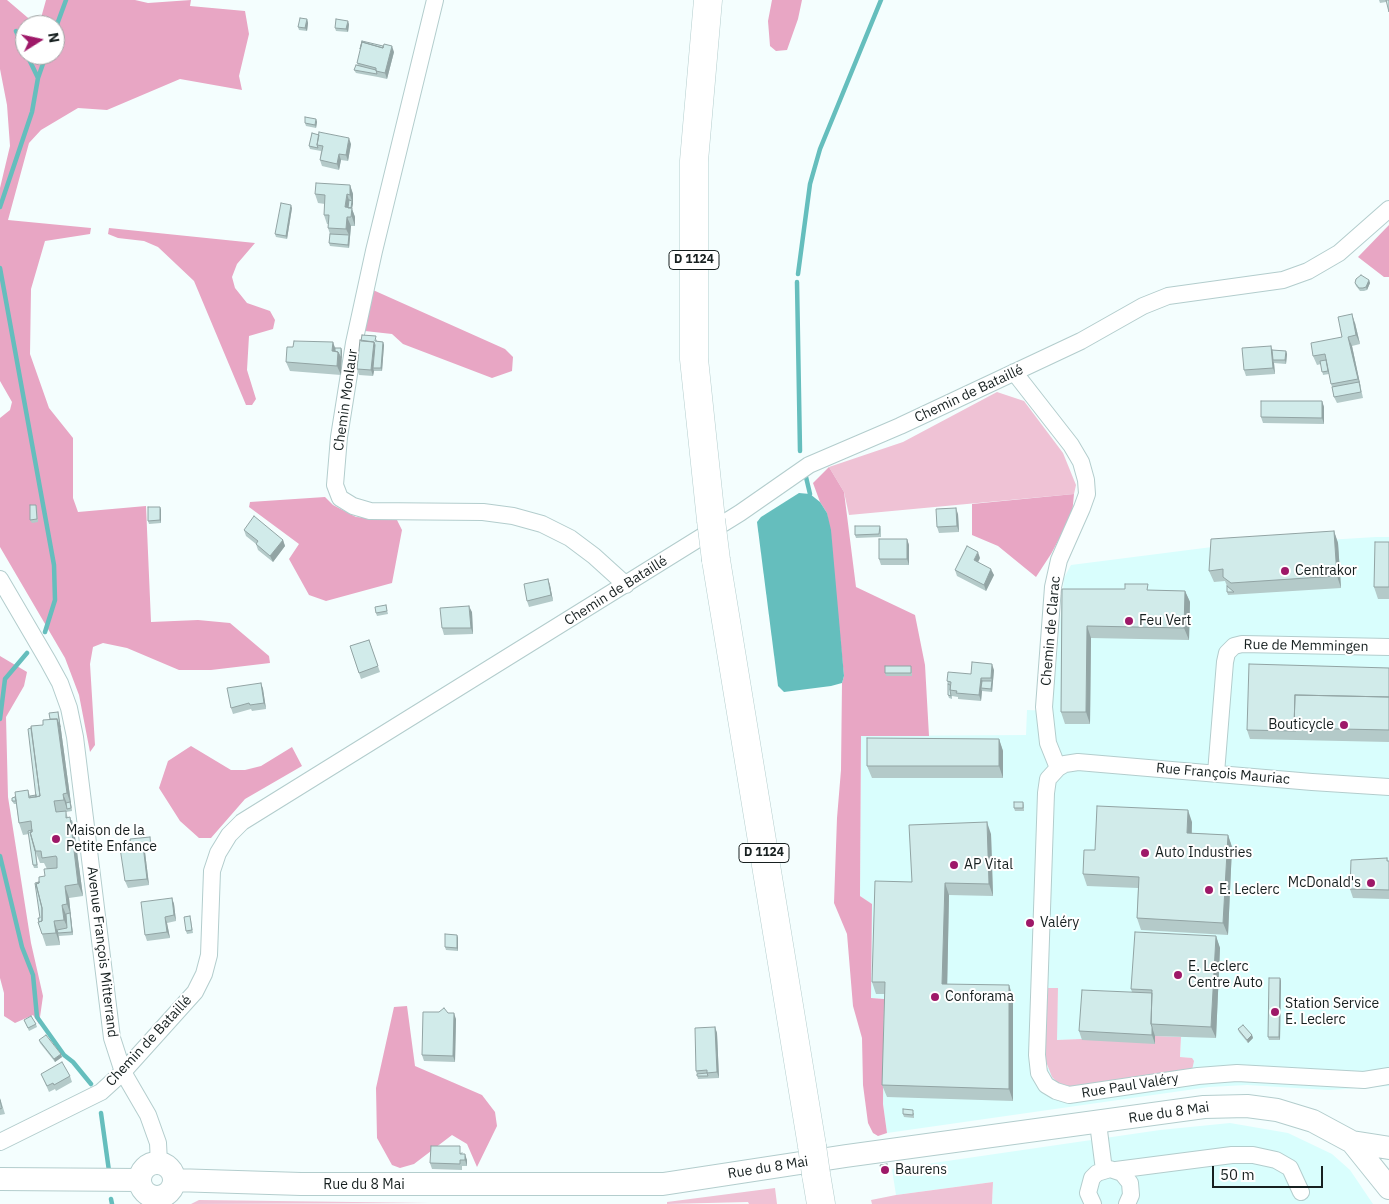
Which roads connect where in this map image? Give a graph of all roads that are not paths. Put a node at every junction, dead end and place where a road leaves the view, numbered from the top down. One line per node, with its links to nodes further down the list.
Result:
1 (435, 0): 6 (street, Chemin Monlaur)
2 (708, 0): 24 (highway, D 1124, bridge)
3 (1389, 209): 4 (street, Chemin de Bataillé)
4 (1014, 372): 6 (street, Chemin de Bataillé); 8 (street, Chemin de Clarac)
5 (0, 579): 11 (street, Avenue François Mitterrand)
6 (626, 585): 11 (street, Chemin de Bataillé)
7 (1389, 647): 9 (street, Rue de Memmingen)
8 (1058, 768): 9 (street, Rue François Mauriac); 12 (street, Rue Paul Valéry)
9 (1216, 773): 10 (street, Rue François Mauriac)
10 (1389, 787)
11 (123, 1072): 14 (street, Chemin de Bataillé); 17 (street, Avenue François Mitterrand)
12 (1389, 1076)
13 (1098, 1123): 15 (street, Rue du 8 Mai); 18 (street); 21 (street, Rue du 8 Mai)
14 (0, 1142)
15 (1352, 1142): 16 (street, Rue du 8 Mai); 22 (street, Rue du 8 Mai)
16 (1389, 1148)
17 (159, 1163): 20 (street); 21 (street)
18 (1110, 1170): 23 (street); 25 (street); 26 (street)
19 (0, 1179): 20 (street)
20 (140, 1180): 21 (street)
21 (174, 1180)
22 (1389, 1188)
23 (1301, 1192)
24 (821, 1204)
25 (1093, 1204)
26 (1127, 1204)

